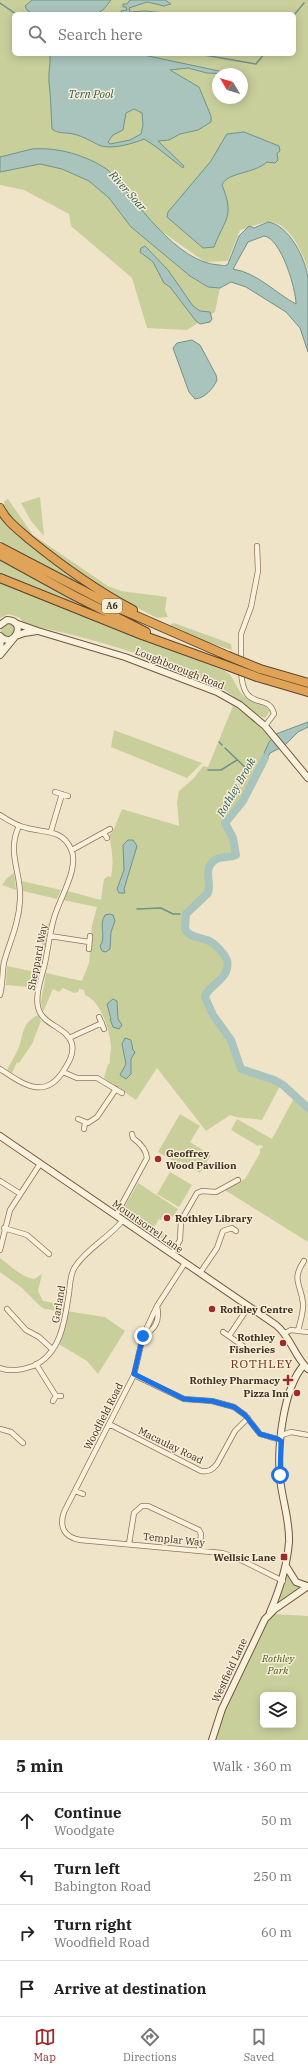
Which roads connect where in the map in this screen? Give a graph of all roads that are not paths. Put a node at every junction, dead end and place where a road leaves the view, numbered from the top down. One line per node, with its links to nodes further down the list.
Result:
1 (0, 508): 9 (highway)
2 (257, 546): 17 (street)
3 (0, 547): 9 (highway, A6)
4 (0, 555): 12 (highway, A6)
5 (0, 578): 12 (highway)
6 (1, 622): 7 (street, Loughborough Road)
7 (15, 623): 8 (street, Loughborough Road); 11 (street)
8 (38, 631): 11 (street, Loughborough Road); 17 (street, Loughborough Road)
9 (174, 634): 14 (highway, A6, bridge)
10 (0, 636): 11 (street, Loughborough Road); 13 (street)
11 (15, 637): 13 (street)
12 (179, 648): 14 (highway, A6, bridge)
13 (0, 654)
14 (259, 673): 15 (highway, A6); 16 (highway, A6)
15 (308, 683)
16 (308, 692)
17 (264, 726): 18 (street, Loughborough Road)
18 (308, 778)
19 (55, 792): 20 (street)
20 (62, 794): 21 (street); 25 (street)
21 (68, 796)
22 (0, 815): 23 (street)
23 (20, 826): 25 (street); 33 (street)
24 (110, 830): 26 (street)
25 (51, 831): 28 (street)
26 (104, 833): 27 (street); 28 (street)
27 (107, 838)
28 (72, 850): 29 (street, Sheppard Way)
29 (50, 936): 31 (street); 37 (street, Sheppard Way)
30 (90, 936): 31 (street)
31 (89, 942): 32 (street)
32 (89, 949)
33 (0, 995)
34 (99, 1017): 35 (street)
35 (102, 1023): 36 (street); 37 (street)
36 (104, 1029)
37 (69, 1038): 39 (street)
38 (0, 1069): 39 (street)
39 (62, 1072): 40 (street)
40 (116, 1089): 41 (street); 43 (street)
41 (122, 1093)
42 (78, 1119): 43 (street)
43 (85, 1123): 44 (street)
44 (84, 1129)
45 (0, 1136): 47 (street, Mountsorrel Lane)
46 (131, 1137): 51 (street)
47 (40, 1164): 50 (street); 51 (street, Mountsorrel Lane)
48 (235, 1179): 56 (street)
49 (0, 1181): 50 (street)
50 (19, 1193): 53 (street)
51 (116, 1215): 52 (street, Mountsorrel Lane)
52 (123, 1220): 56 (street, Mountsorrel Lane); 71 (street, Garland)
53 (4, 1228): 55 (street); 57 (street)
54 (234, 1228): 60 (street)
55 (0, 1250)
56 (172, 1254): 59 (street, Mountsorrel Lane)
57 (41, 1255)
58 (304, 1261): 65 (street)
59 (185, 1263): 60 (street, Mountsorrel Lane); 75 (street, Woodfield Road)
60 (200, 1273): 61 (street, Mountsorrel Lane)
61 (248, 1306): 68 (street, Mountsorrel Lane); 69 (street)
62 (7, 1309): 63 (street)
63 (11, 1314): 64 (street); 71 (street)
64 (6, 1318)
65 (298, 1331): 67 (street); 68 (street)
66 (222, 1332): 69 (street)
67 (308, 1332)
68 (285, 1333): 73 (street)
69 (229, 1336): 70 (street)
70 (243, 1346)
71 (52, 1349): 72 (street, Garland)
72 (36, 1364): 74 (street, Garland); 76 (street)
73 (306, 1367): 82 (street, Westfield Lane)
74 (0, 1368)
75 (134, 1374): 77 (street); 78 (street, Woodfield Road)
76 (53, 1401)
77 (248, 1418): 78 (street, Macaulay Road); 82 (street)
78 (109, 1424): 83 (street, Woodfield Road)
79 (0, 1429): 81 (street)
80 (308, 1435): 82 (street)
81 (25, 1436)
82 (281, 1438): 88 (street, Westfield Lane)
83 (75, 1490): 84 (street); 85 (street, Woodfield Road)
84 (83, 1494)
85 (62, 1528): 86 (street, Templar Way)
86 (129, 1544): 87 (street, Templar Way); 87 (street)
87 (199, 1551): 89 (street, Templar Way)
88 (286, 1566): 89 (street, Westfield Lane); 90 (street)
89 (283, 1581): 91 (street, Westfield Lane)
90 (307, 1586): 91 (street)
91 (270, 1612): 92 (street, Westfield Lane)
92 (212, 1740)

